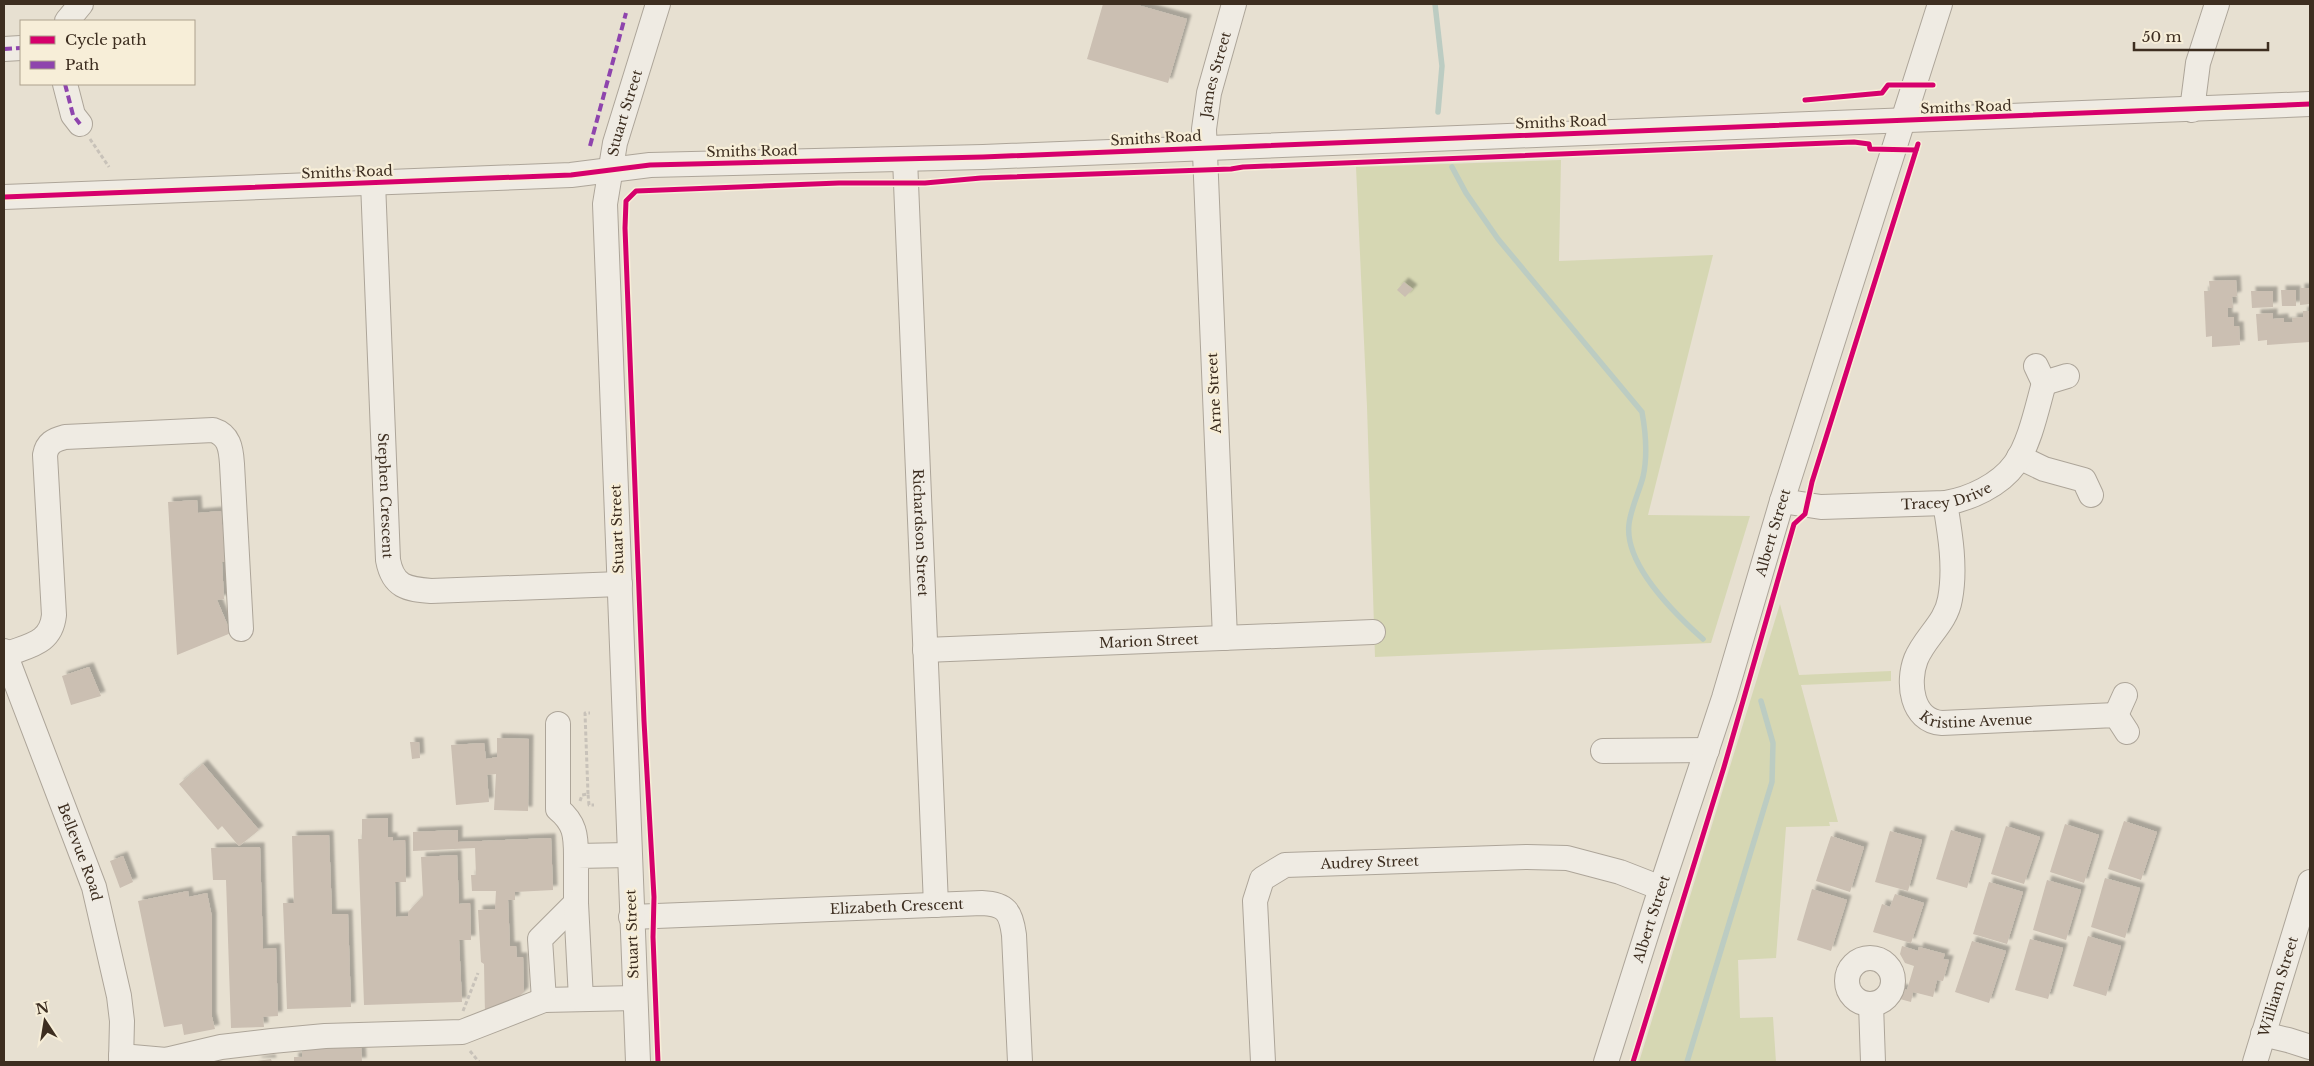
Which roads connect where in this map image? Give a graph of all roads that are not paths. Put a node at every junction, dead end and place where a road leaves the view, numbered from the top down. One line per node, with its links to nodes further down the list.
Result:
1 (81, 4): 6 (street)
2 (657, 4): 16 (street, Stuart Street)
3 (1234, 4): 14 (street, James Street)
4 (1940, 4): 12 (street, Albert Street)
5 (2217, 4): 11 (street)
6 (68, 20)
7 (20, 48): 8 (street)
8 (4, 49)
9 (65, 85): 13 (street)
10 (2310, 104): 11 (street, Smiths Road)
11 (2192, 110): 12 (street, Smiths Road)
12 (1904, 121): 14 (street, Smiths Road); 22 (street, Albert Street)
13 (80, 124)
14 (1204, 147): 15 (street, Smiths Road); 27 (street, Arne Street)
15 (905, 159): 16 (street, Smiths Road); 28 (street, Richardson Street)
16 (610, 170): 17 (street, Smiths Road); 24 (street, Stuart Street)
17 (373, 182): 18 (street, Smiths Road); 24 (street, Stephen Crescent)
18 (4, 197)
19 (2067, 376): 20 (street, Tracey Drive)
20 (2019, 457): 21 (street); 23 (street, Tracey Drive)
21 (2091, 481)
22 (1782, 502): 23 (street, Tracey Drive); 32 (street, Albert Street)
23 (1945, 503): 30 (street, Kristine Avenue)
24 (620, 584): 34 (street, Stuart Street)
25 (241, 630): 29 (street)
26 (1373, 632): 27 (street, Marion Street)
27 (1225, 638): 28 (street, Marion Street)
28 (926, 650): 39 (street, Richardson Street)
29 (4, 653): 47 (street, Bellevue Road)
30 (2123, 714)
31 (558, 724): 35 (street)
32 (1707, 750): 33 (street); 37 (street, Albert Street)
33 (1603, 751)
34 (629, 855): 35 (street); 40 (street, Stuart Street)
35 (576, 856): 38 (street)
36 (2310, 882): 45 (street, William Street)
37 (1661, 888): 50 (street, Audrey Street); 51 (street, Albert Street)
38 (576, 903): 42 (street); 43 (street)
39 (936, 905): 40 (street, Elizabeth Crescent); 49 (street, Elizabeth Crescent)
40 (631, 917): 41 (street, Stuart Street)
41 (635, 998): 42 (street); 48 (street, Stuart Street)
42 (581, 999): 43 (street)
43 (544, 1000): 47 (street)
44 (1871, 1004): 52 (street)
45 (2263, 1034): 46 (street); 53 (street, William Street)
46 (2310, 1048)
47 (121, 1059)
48 (638, 1062)
49 (1020, 1062)
50 (1263, 1062)
51 (1606, 1062)
52 (1873, 1062)
53 (2255, 1062)

